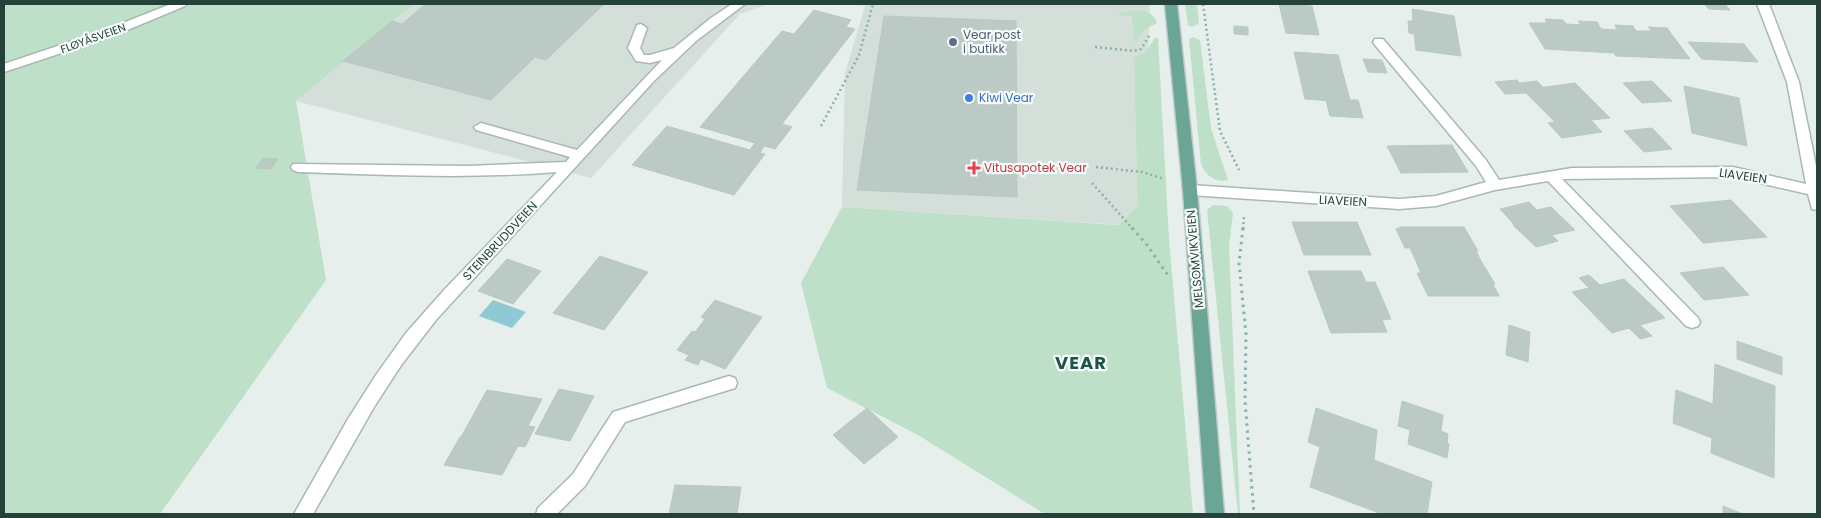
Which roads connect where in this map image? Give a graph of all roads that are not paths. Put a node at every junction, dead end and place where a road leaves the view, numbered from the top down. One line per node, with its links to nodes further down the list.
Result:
1 (181, 4): 8 (street, FLØYÅSVEIEN)
2 (739, 4): 7 (street, STEINBRUDDVEIEN)
3 (1171, 4): 14 (main road, MELSOMVIKVEIEN)
4 (1763, 4): 15 (street)
5 (642, 28): 7 (street)
6 (1379, 42): 13 (street)
7 (678, 50): 10 (street, STEINBRUDDVEIEN)
8 (4, 68)
9 (481, 127): 10 (street)
10 (575, 161): 11 (street); 19 (street, STEINBRUDDVEIEN)
11 (298, 167)
12 (1551, 176): 13 (street, LIAVEIEN); 15 (street, LIAVEIEN); 17 (street)
13 (1496, 185): 14 (street, LIAVEIEN)
14 (1190, 190): 21 (main road, MELSOMVIKVEIEN)
15 (1815, 191): 16 (street)
16 (1817, 206)
17 (1692, 322)
18 (729, 382): 20 (street)
19 (304, 514)
20 (545, 514)
21 (1216, 514)

